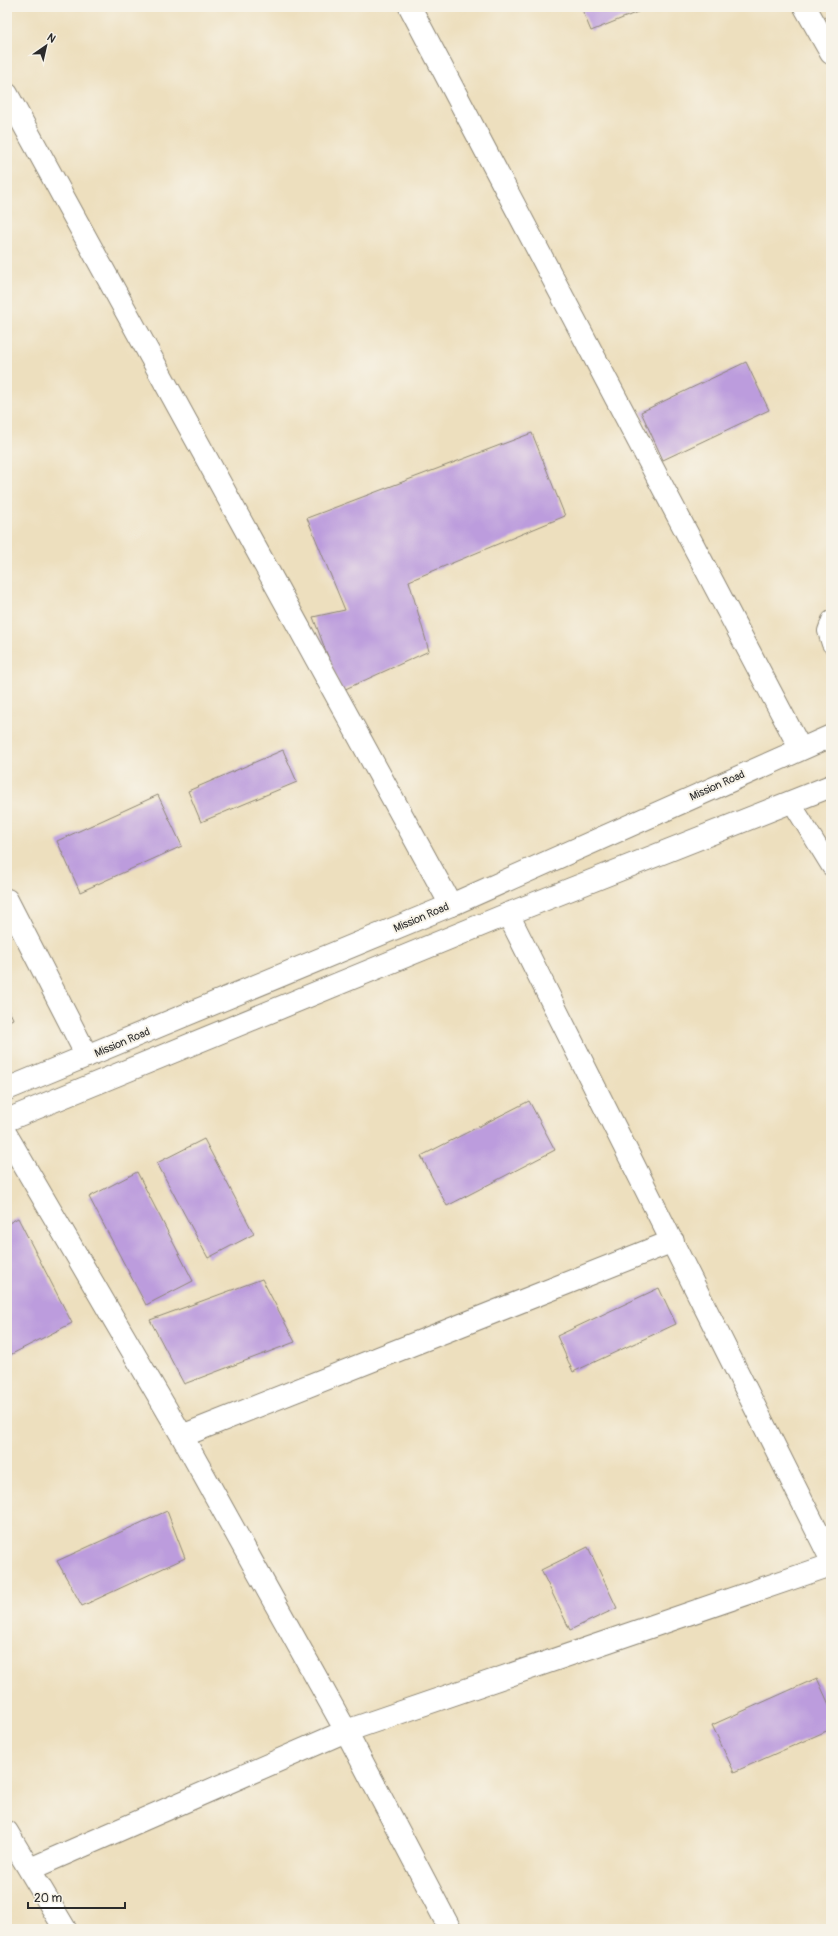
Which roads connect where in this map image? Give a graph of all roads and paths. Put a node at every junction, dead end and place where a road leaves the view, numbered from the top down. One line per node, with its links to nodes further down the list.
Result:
1 (410, 7): 8 (street)
2 (806, 7): 3 (street)
3 (831, 53)
4 (7, 94): 13 (street)
5 (831, 620): 6 (lane)
6 (831, 644)
7 (831, 736): 8 (street, Mission Road)
8 (800, 748): 13 (street, Mission Road)
9 (831, 786): 10 (street)
10 (791, 802): 11 (lane); 14 (street)
11 (831, 867)
12 (7, 900): 15 (street)
13 (451, 905): 15 (street, Mission Road)
14 (508, 914): 17 (street); 19 (street)
15 (86, 1056): 16 (street, Mission Road)
16 (7, 1089)
17 (7, 1120)
18 (7, 1136): 20 (street)
19 (673, 1241): 20 (street); 21 (street)
20 (182, 1436): 23 (street)
21 (831, 1559)
22 (831, 1565): 23 (street)
23 (346, 1731): 25 (street); 27 (street)
24 (7, 1832): 25 (street)
25 (30, 1869): 26 (street)
26 (66, 1929)
27 (450, 1929)

